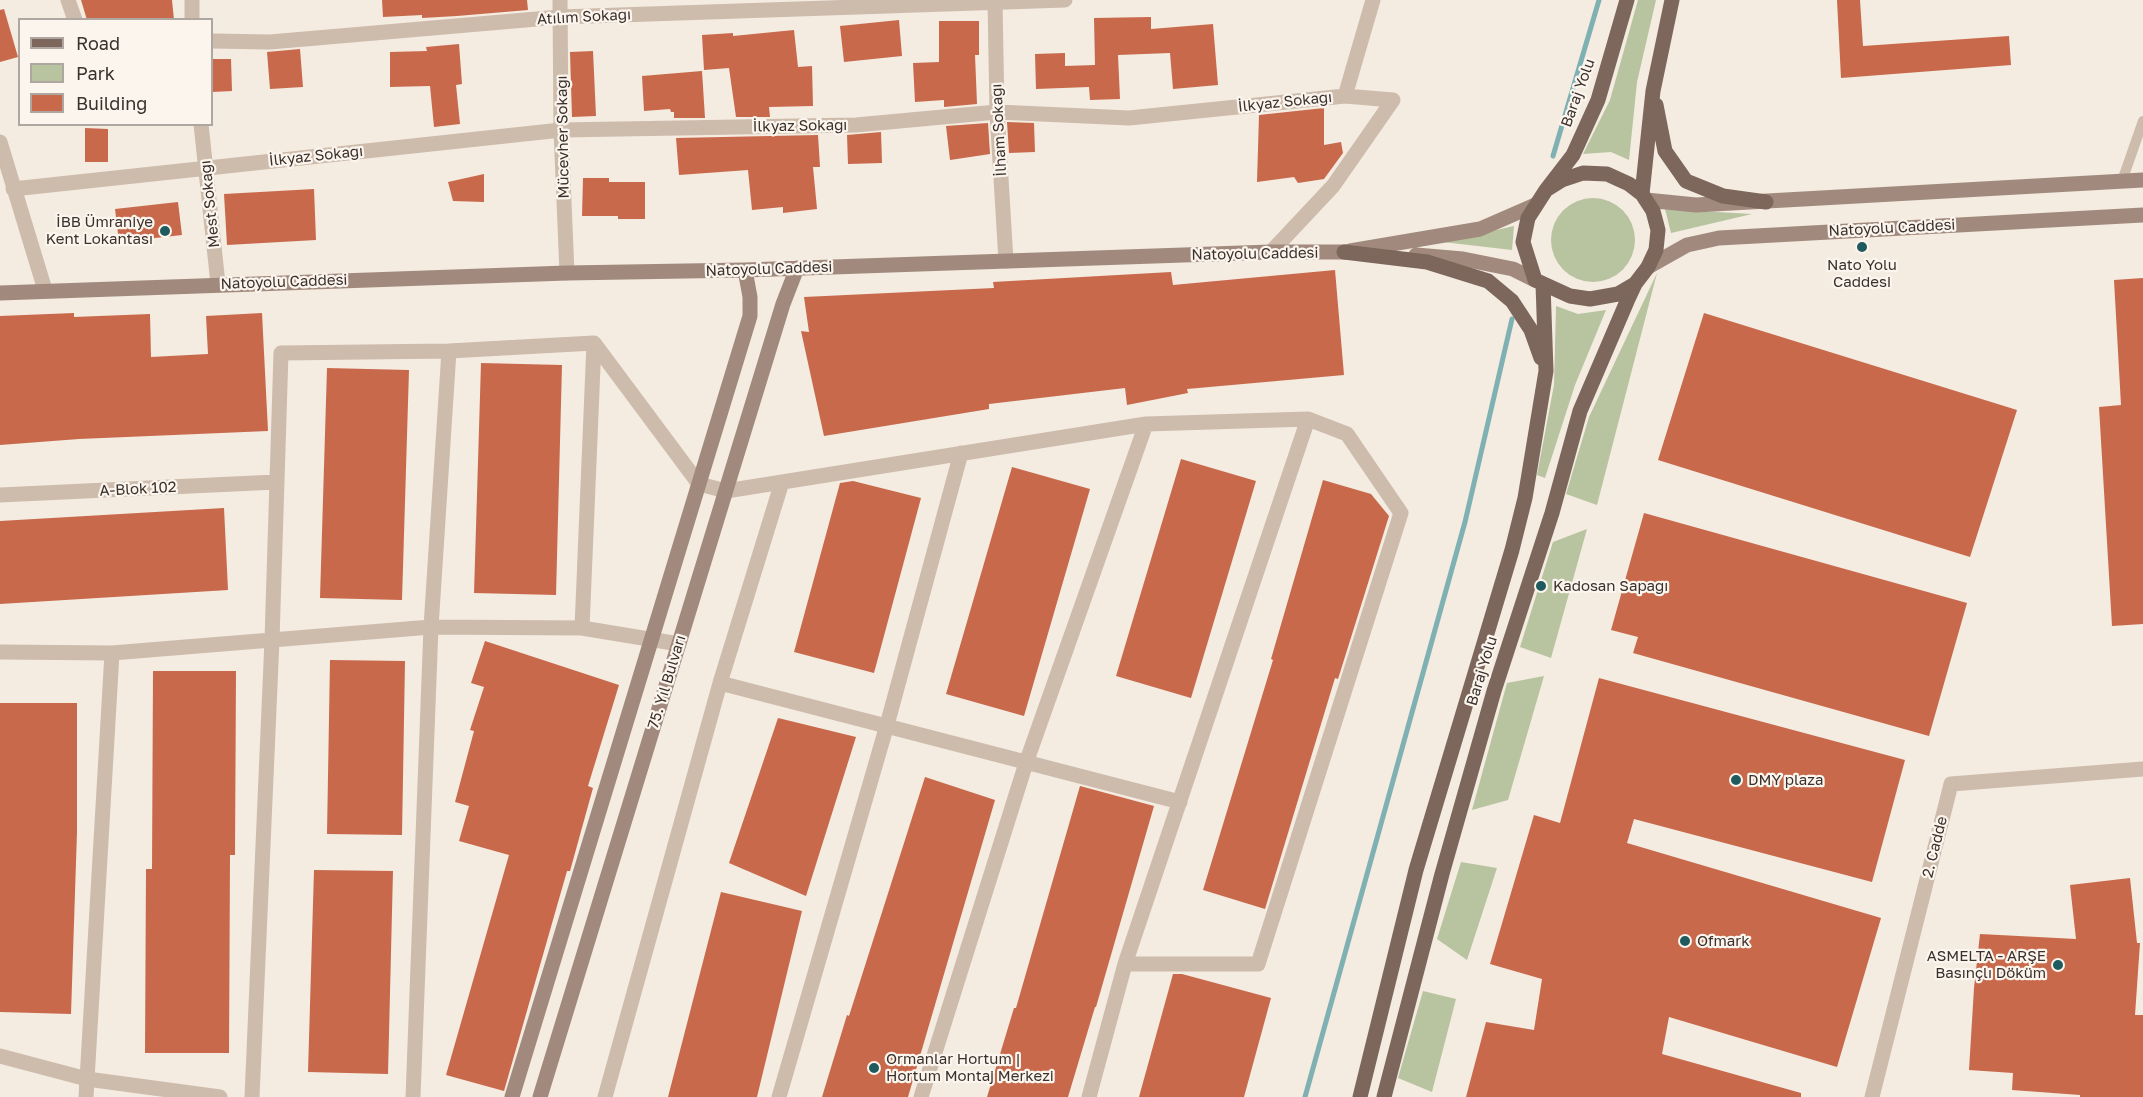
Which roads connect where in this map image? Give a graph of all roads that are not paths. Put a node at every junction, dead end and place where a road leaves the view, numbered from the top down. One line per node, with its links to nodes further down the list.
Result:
1 (68, 0): 10 (street)
2 (192, 0): 11 (street)
3 (560, 0): 9 (street, Mücevher Sokağı)
4 (1065, 0): 8 (street, Atılım Sokağı)
5 (1373, 0): 14 (street)
6 (1627, 0): 24 (main road, Baraj Yolu)
7 (1672, 0): 13 (main road)
8 (996, 1): 9 (street, Atılım Sokağı); 15 (street, İlham Sokağı)
9 (561, 16): 12 (street, Atılım Sokağı); 18 (street, Mücevher Sokağı)
10 (74, 18)
11 (192, 18)
12 (213, 41)
13 (1653, 91): 25 (main road); 26 (main road)
14 (1345, 96): 15 (street, İlkyaz Sokağı); 29 (street, İlkyaz Sokağı)
15 (997, 112): 18 (street, İlkyaz Sokağı); 31 (street, İlham Sokağı)
16 (2143, 121): 22 (lane)
17 (201, 126): 20 (street, Mest Sokağı)
18 (561, 130): 20 (street, İlkyaz Sokağı); 35 (street, Mücevher Sokağı)
19 (0, 142): 23 (street)
20 (206, 168): 23 (street, İlkyaz Sokağı); 37 (street, Mest Sokağı)
21 (2143, 180): 22 (main road)
22 (2122, 181): 26 (main road)
23 (13, 189): 39 (street)
24 (1546, 190): 25 (main road); 27 (main road)
25 (1644, 197): 26 (main road); 32 (main road)
26 (1766, 202)
27 (1535, 206): 30 (main road); 36 (main road)
28 (2143, 215): 32 (main road, Natoyolu Caddesi)
29 (1271, 252): 30 (main road, Natoyolu Caddesi); 31 (main road, Natoyolu Caddesi)
30 (1344, 252): 36 (main road, Natoyolu Caddesi); 43 (main road)
31 (1006, 261): 33 (main road, Natoyolu Caddesi)
32 (1648, 267): 38 (main road, Baraj Yolu)
33 (797, 268): 34 (main road, Natoyolu Caddesi); 50 (main road, 75. Yıl Bulvarı)
34 (745, 270): 35 (main road, Natoyolu Caddesi); 49 (main road, 75. Yıl Bulvarı)
35 (567, 273): 37 (main road, Natoyolu Caddesi)
36 (1539, 282): 38 (main road); 43 (main road, Baraj Yolu)
37 (218, 284): 39 (main road, Natoyolu Caddesi)
38 (1635, 284): 78 (main road, Baraj Yolu)
39 (45, 290): 40 (main road, Natoyolu Caddesi)
40 (0, 293)
41 (594, 343): 42 (street); 49 (street); 53 (street)
42 (449, 351): 47 (street); 52 (street)
43 (1546, 371): 77 (main road, Baraj Yolu)
44 (1308, 418): 45 (street); 63 (street); 64 (street)
45 (1146, 424): 46 (street); 61 (street)
46 (961, 453): 48 (street); 60 (street)
47 (276, 482): 51 (street, A-Blok 102); 55 (street)
48 (782, 482): 50 (street); 59 (street)
49 (699, 484): 50 (street); 54 (main road, 75. Yıl Bulvarı)
50 (726, 491): 56 (main road, 75. Yıl Bulvarı)
51 (0, 495)
52 (431, 627): 53 (street); 55 (street); 70 (street)
53 (582, 628): 54 (street)
54 (651, 638): 56 (street); 71 (main road, 75. Yıl Bulvarı)
55 (272, 640): 58 (street); 69 (street)
56 (679, 644): 72 (main road, 75. Yıl Bulvarı)
57 (0, 652): 58 (street)
58 (112, 653): 66 (street)
59 (720, 683): 60 (street); 73 (street)
60 (887, 725): 61 (street); 74 (street)
61 (1026, 763): 63 (street); 75 (street)
62 (2143, 769): 79 (street, 2. Cadde)
63 (1180, 802): 64 (street)
64 (1125, 964): 76 (street)
65 (0, 1056): 66 (street)
66 (87, 1078): 67 (street); 68 (street)
67 (86, 1097)
68 (220, 1097)
69 (252, 1097)
70 (413, 1097)
71 (512, 1097)
72 (540, 1097)
73 (605, 1097)
74 (779, 1097)
75 (921, 1097)
76 (1089, 1097)
77 (1360, 1097)
78 (1384, 1097)
79 (1872, 1097)

